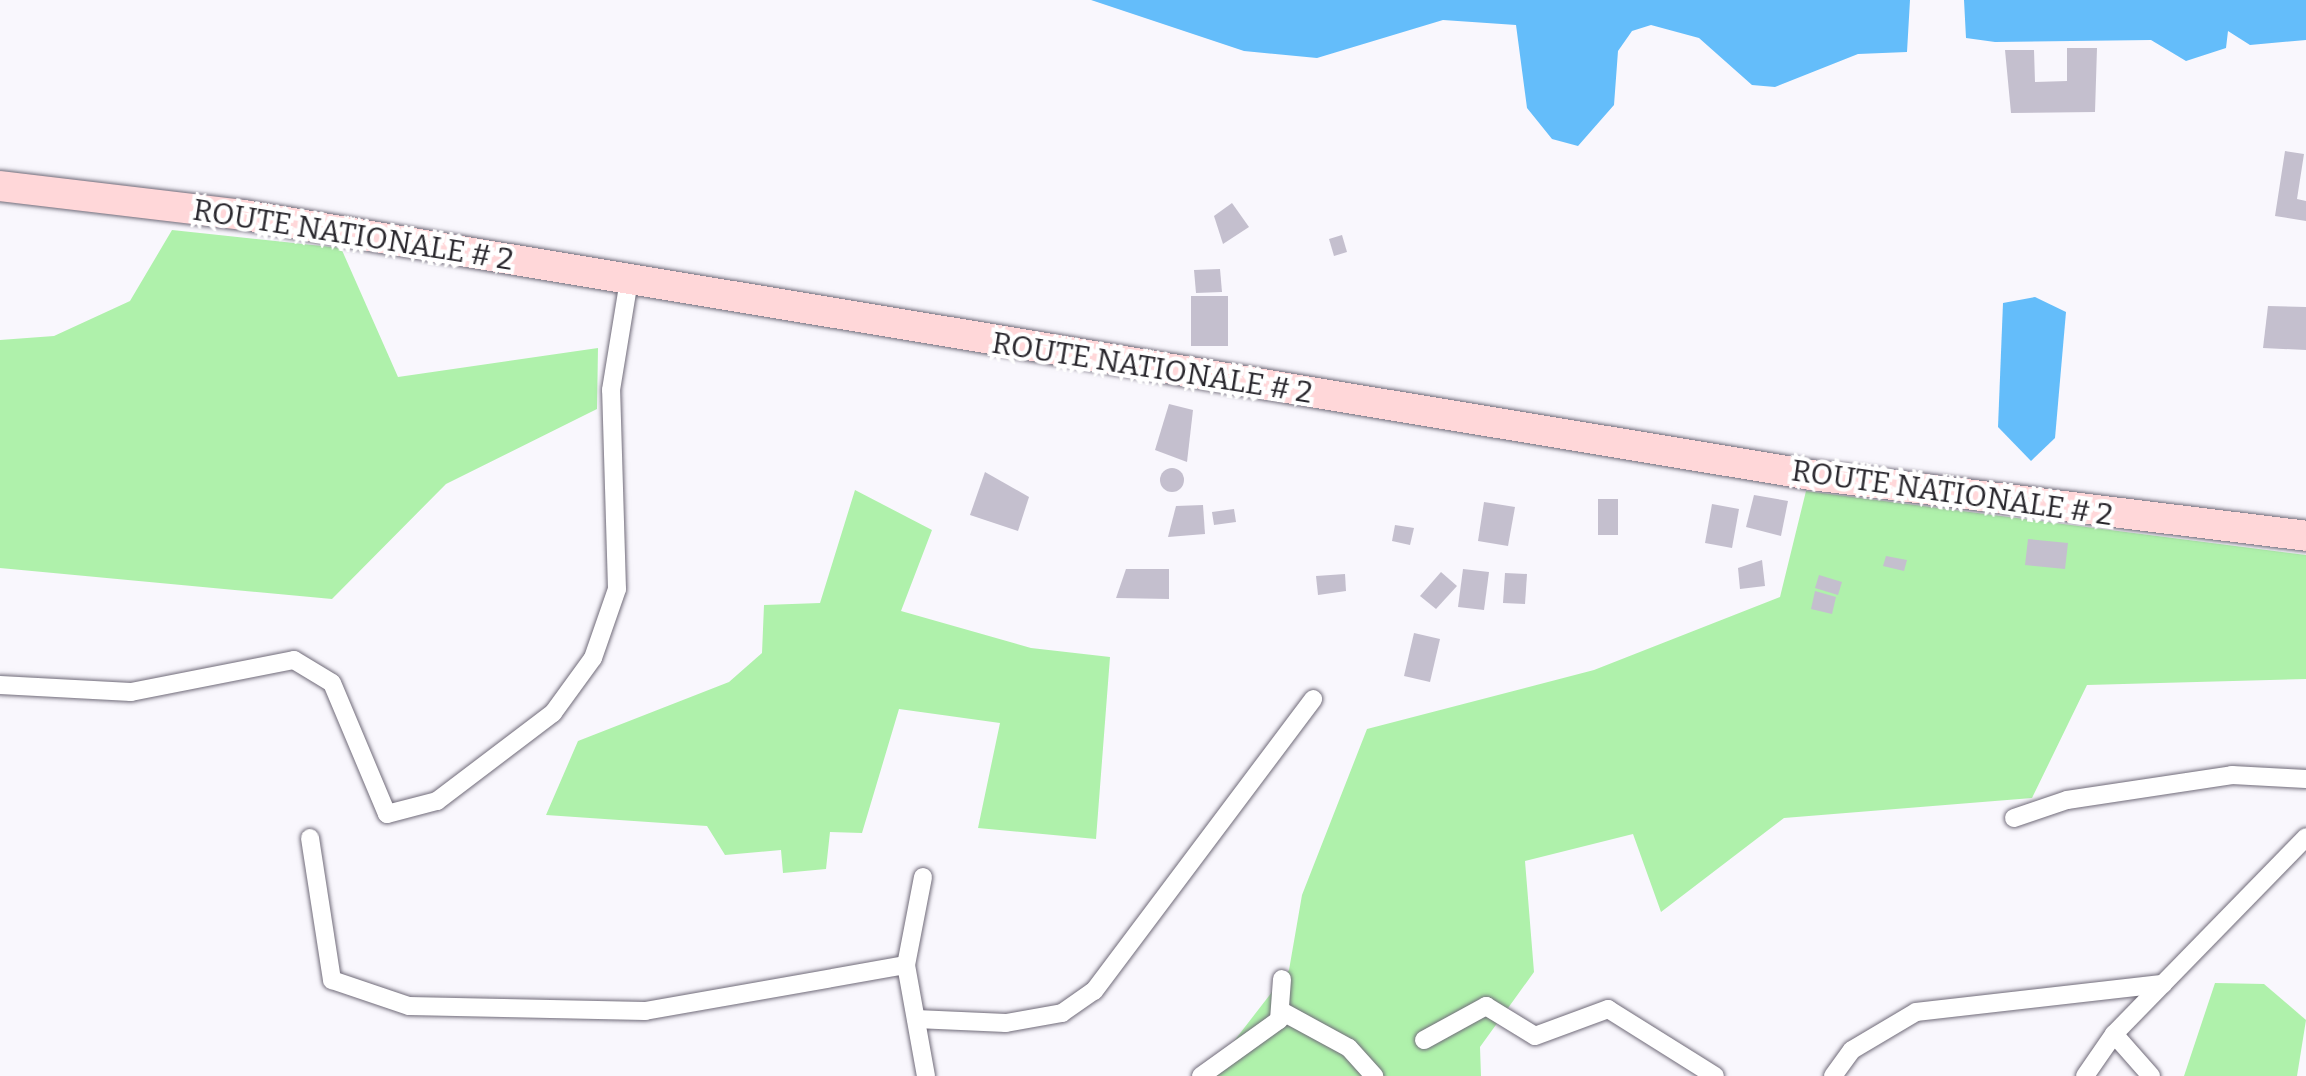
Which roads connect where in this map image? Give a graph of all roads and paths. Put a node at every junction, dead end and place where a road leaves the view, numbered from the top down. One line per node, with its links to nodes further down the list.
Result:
1 (0, 186): 2 (main road, ROUTE NATIONALE # 2)
2 (629, 280): 3 (main road, ROUTE NATIONALE # 2); 4 (street)
3 (2306, 536)
4 (0, 685)
5 (1312, 700): 15 (street)
6 (2306, 779): 7 (street)
7 (2014, 818)
8 (2306, 837): 13 (street)
9 (310, 838): 11 (street)
10 (923, 877): 11 (street)
11 (906, 965): 15 (street)
12 (1282, 979): 14 (street)
13 (2163, 984): 16 (street); 22 (street)
14 (1283, 1012): 19 (street); 20 (street)
15 (916, 1019): 18 (street)
16 (2114, 1034): 23 (street); 24 (street)
17 (1424, 1040): 21 (street)
18 (926, 1076)
19 (1201, 1076)
20 (1374, 1076)
21 (1715, 1076)
22 (1833, 1076)
23 (2085, 1076)
24 (2151, 1076)

